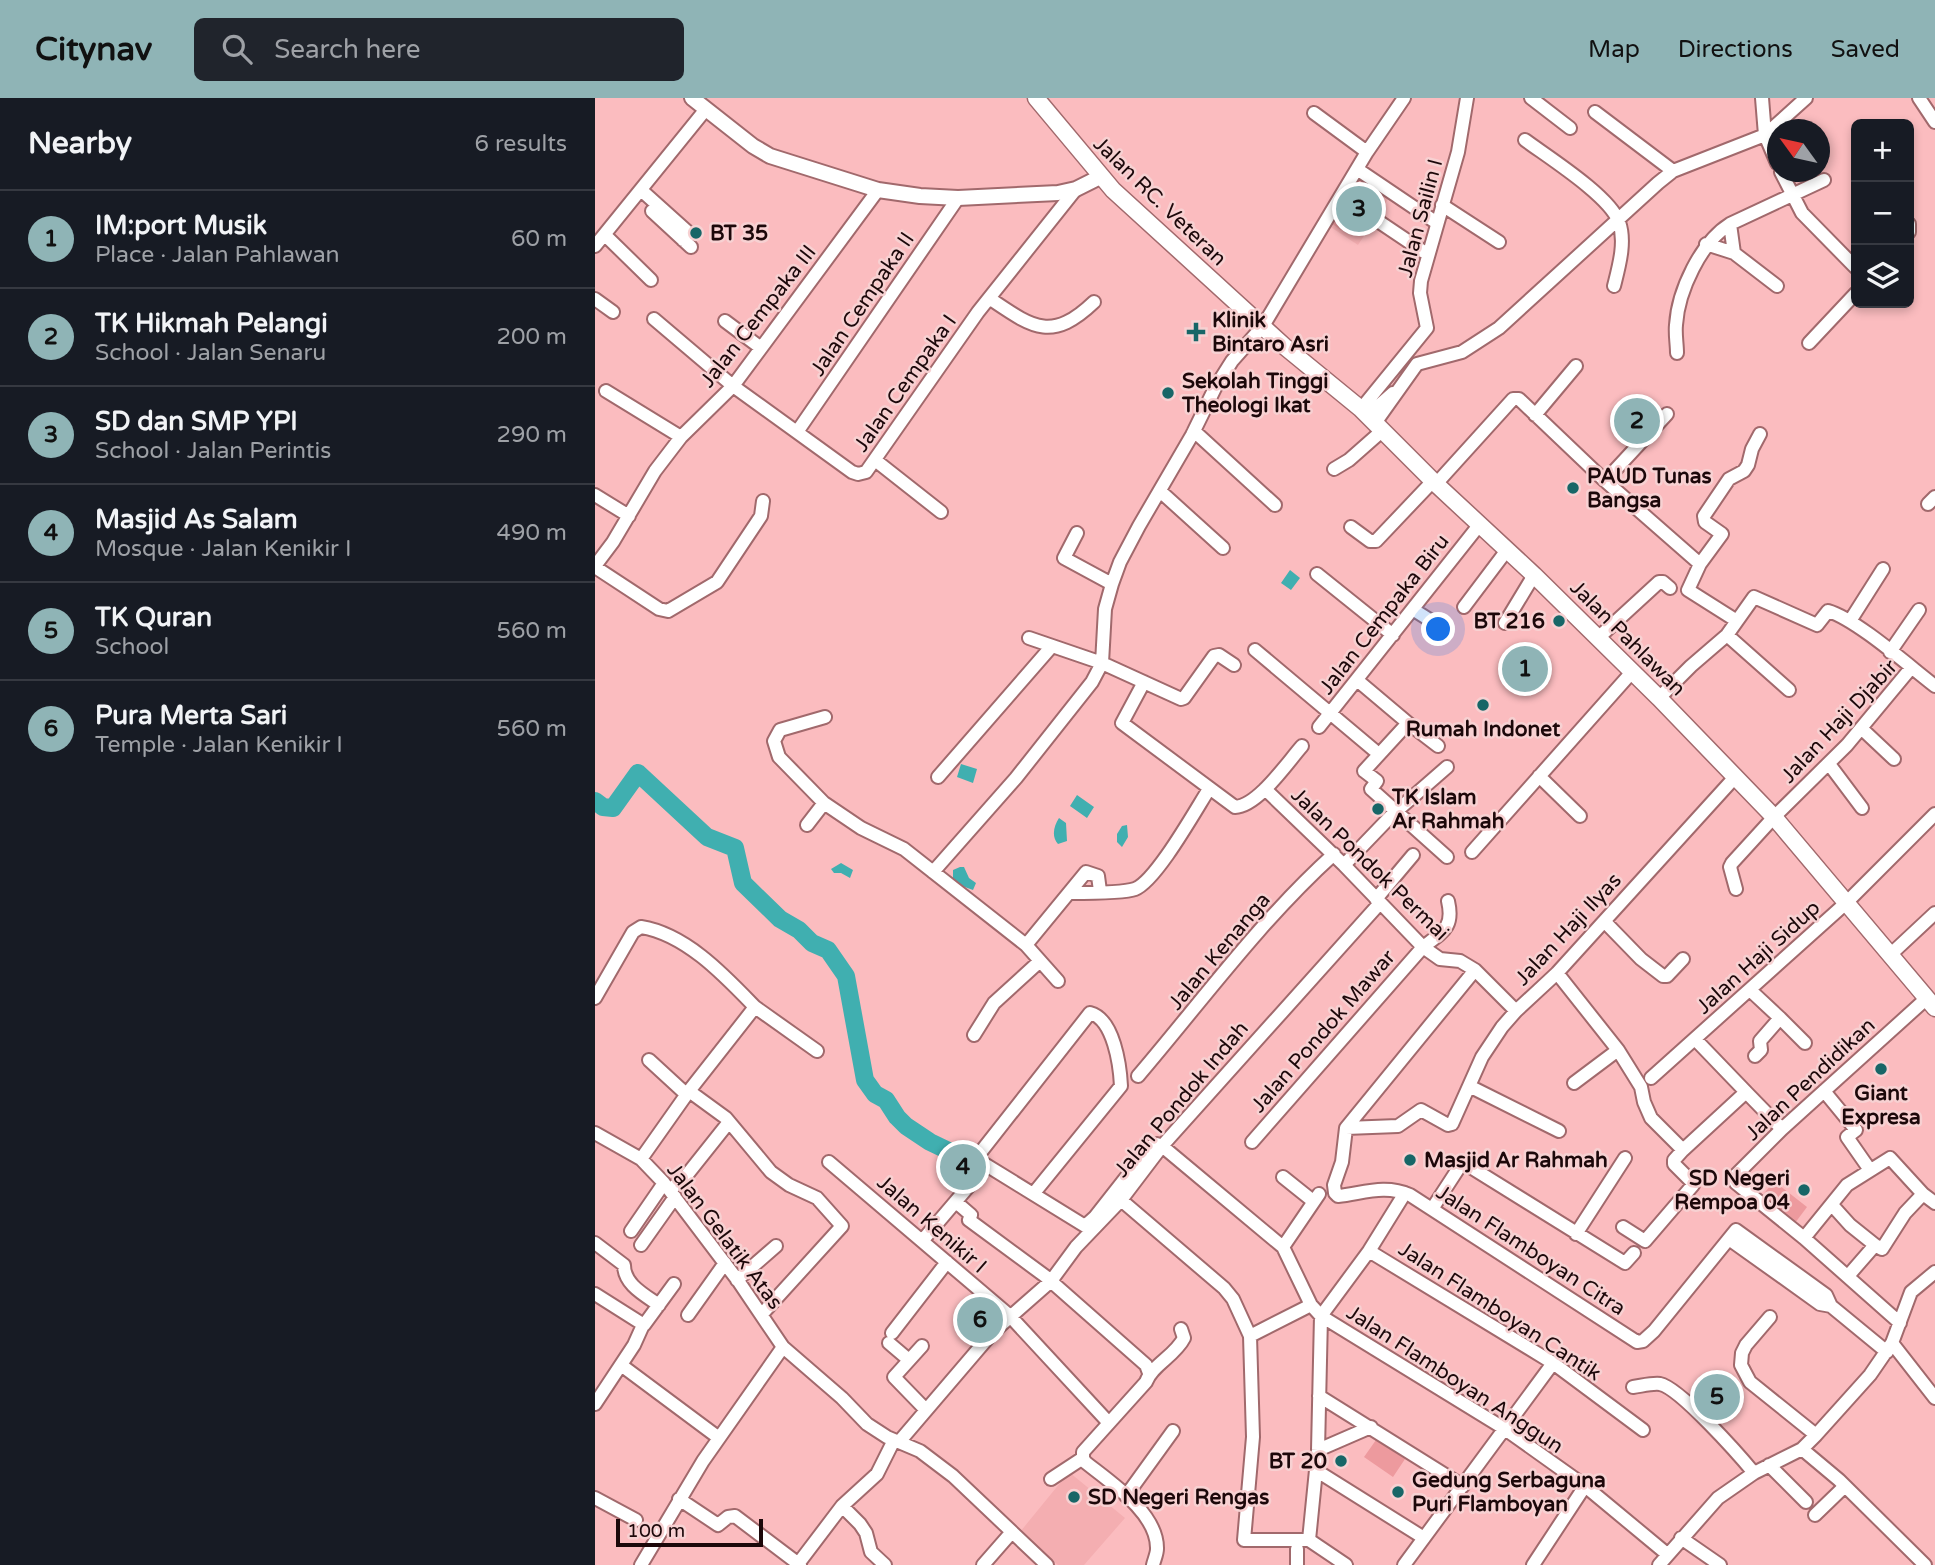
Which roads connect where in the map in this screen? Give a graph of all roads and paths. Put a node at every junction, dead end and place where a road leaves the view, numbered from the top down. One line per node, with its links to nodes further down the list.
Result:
1 (692, 98): 9 (street)
2 (1036, 98): 20 (main road, Jalan RC. Veteran)
3 (1404, 98): 17 (street)
4 (1468, 98): 28 (street, Jalan Sailin I)
5 (1531, 98): 13 (street)
6 (1762, 98): 14 (street)
7 (1806, 98): 14 (street)
8 (1923, 100): 12 (street)
9 (706, 109): 24 (street); 25 (street)
10 (1595, 112): 19 (street)
11 (1314, 113): 17 (street)
12 (1935, 122)
13 (1570, 128)
14 (1765, 135): 16 (street); 19 (street)
15 (1525, 140): 30 (street)
16 (1767, 140)
17 (1367, 152): 18 (street)
18 (1357, 169): 31 (street); 51 (street)
19 (1673, 172): 30 (street)
20 (1100, 177): 23 (street); 51 (main road, Jalan RC. Veteran)
21 (1785, 182): 26 (street)
22 (1820, 182): 26 (street)
23 (1076, 189): 27 (street); 44 (street, Jalan Cempaka I)
24 (878, 190): 27 (street); 53 (street, Jalan Cempaka III)
25 (638, 193): 33 (street); 35 (street)
26 (1792, 197): 32 (street); 40 (street)
27 (958, 198): 62 (street, Jalan Cempaka II)
28 (1442, 205): 31 (street, Jalan Sailin I); 34 (street)
29 (1375, 219): 39 (street)
30 (1619, 220): 42 (street); 60 (street)
31 (1437, 223): 39 (street, Jalan Sailin I)
32 (1730, 224): 36 (street); 38 (street)
33 (605, 235): 37 (street); 41 (street)
34 (1499, 242)
35 (687, 244)
36 (1706, 244): 38 (street); 54 (street)
37 (595, 246)
38 (1734, 253): 43 (street)
39 (1427, 254): 60 (street, Jalan Sailin I)
40 (1851, 263)
41 (650, 280)
42 (1614, 286)
43 (1777, 286)
44 (989, 298): 47 (street); 65 (street, Jalan Cempaka I)
45 (1851, 298): 52 (street)
46 (595, 299): 48 (street)
47 (1094, 302)
48 (613, 312)
49 (654, 319): 56 (street, Jalan Cempaka I)
50 (725, 321): 53 (street)
51 (1263, 327): 60 (main road, Jalan Pahlawan); 61 (street)
52 (1809, 343)
53 (761, 348): 56 (street, Jalan Cempaka III)
54 (1677, 353)
55 (1576, 366): 59 (street)
56 (733, 386): 62 (street, Jalan Cempaka I); 64 (street, Jalan Cempaka III)
57 (605, 391): 64 (street)
58 (1667, 414): 67 (street)
59 (1535, 415): 67 (street); 68 (street)
60 (1372, 419): 66 (street); 68 (main road, Jalan Pahlawan)
61 (1194, 431): 69 (street); 72 (street)
62 (797, 432): 65 (street, Jalan Cempaka I)
63 (1760, 435): 80 (street)
64 (681, 437): 74 (street, Jalan Cempaka III)
65 (875, 460): 73 (street)
66 (1334, 469)
67 (1605, 481): 80 (street)
68 (1434, 483): 75 (main road, Jalan Pahlawan); 76 (street)
69 (1160, 491): 78 (street); 85 (street)
70 (595, 495): 74 (street)
71 (763, 500): 81 (street)
72 (1275, 505)
73 (941, 512)
74 (629, 516): 81 (street, Jalan Cempaka III)
75 (1480, 524): 79 (main road, Jalan Pahlawan); 88 (street, Jalan Cempaka Biru)
76 (1351, 527)
77 (1077, 533): 85 (street)
78 (1223, 548)
79 (1507, 550): 84 (main road, Jalan Pahlawan); 87 (street)
80 (1700, 564): 90 (street)
81 (595, 566)
82 (1883, 569): 91 (street)
83 (1317, 574): 94 (street)
84 (1534, 575): 92 (street); 97 (main road, Jalan Pahlawan)
85 (1112, 584): 101 (street)
86 (1670, 588): 97 (street)
87 (1464, 607)
88 (1414, 610): 93 (street); 94 (street, Jalan Cempaka Biru)
89 (1919, 610): 100 (street)
90 (1737, 621): 91 (street); 95 (street)
91 (1850, 621): 100 (street)
92 (1505, 623)
93 (1444, 629)
94 (1393, 635): 105 (street, Jalan Cempaka Biru)
95 (1727, 635): 108 (street); 109 (street)
96 (1029, 638): 98 (street)
97 (1598, 638): 104 (main road, Jalan Pahlawan)
98 (1052, 646): 101 (street); 123 (street)
99 (1255, 650): 110 (street)
100 (1890, 652): 103 (street)
101 (1102, 663): 106 (street); 138 (street)
102 (1234, 665): 106 (street)
103 (1911, 668): 107 (street, Jalan Haji Djabir); 114 (street, Jalan Haji Djabir)
104 (1632, 672): 109 (main road, Jalan Pahlawan); 121 (street)
105 (1357, 680): 110 (street, Jalan Cempaka Biru); 112 (street)
106 (1145, 682): 124 (street)
107 (1935, 686)
108 (1789, 690)
109 (1659, 698): 122 (main road, Jalan Pahlawan)
110 (1331, 713): 113 (street, Jalan Cempaka Biru); 117 (street)
111 (825, 717): 126 (street)
112 (1408, 723): 116 (street); 128 (street)
113 (1319, 727)
114 (1861, 728): 118 (street); 119 (street, Jalan Haji Djabir)
115 (1302, 746): 125 (street)
116 (1438, 746)
117 (1374, 750)
118 (1893, 759)
119 (1829, 764): 127 (street); 131 (street, Jalan Haji Djabir)
120 (1447, 767): 128 (street)
121 (1539, 776): 130 (street); 133 (street)
122 (1736, 776): 131 (main road, Jalan Pahlawan); 146 (street, Jalan Haji Ilyas)
123 (938, 777)
124 (1209, 789): 125 (street); 140 (street)
125 (1265, 789): 134 (street, Jalan Pondok Permai)
126 (824, 803): 132 (street); 138 (street)
127 (1862, 808)
128 (1397, 811): 136 (street); 137 (street)
129 (1935, 814): 144 (street, Jalan Haji Sidup)
130 (1580, 816)
131 (1774, 817): 139 (street, Jalan Haji Djabir); 144 (main road, Jalan Pahlawan)
132 (807, 825)
133 (1472, 852)
134 (1334, 854): 137 (street, Jalan Pondok Permai); 168 (street, Jalan Kenanga)
135 (1413, 855): 142 (street, Jalan Pondok Indah)
136 (1447, 858)
137 (1344, 864): 142 (street, Jalan Pondok Permai)
138 (933, 872): 147 (street)
139 (1736, 889)
140 (1100, 891): 141 (street); 141 (street)
141 (1070, 893): 147 (street)
142 (1378, 901): 148 (street, Jalan Pondok Permai); 181 (street, Jalan Pondok Indah)
143 (1448, 901): 148 (street, Jalan Pondok Mawar)
144 (1846, 903): 149 (main road, Jalan Pahlawan); 155 (street, Jalan Haji Sidup)
145 (1935, 913): 149 (street)
146 (1605, 922): 150 (street); 153 (street, Jalan Haji Ilyas)
147 (1026, 946): 151 (street)
148 (1423, 947): 152 (street, Jalan Pondok Permai); 180 (street, Jalan Pondok Mawar)
149 (1890, 955): 157 (main road, Jalan Pahlawan)
150 (1683, 959)
151 (1040, 961): 154 (street); 161 (street)
152 (1475, 970): 159 (street, Jalan Pondok Permai); 176 (street)
153 (1557, 973): 159 (street, Jalan Haji Ilyas); 164 (street)
154 (1058, 981)
155 (1750, 990): 160 (street); 162 (street, Jalan Haji Sidup)
156 (595, 998): 158 (street)
157 (1931, 1003): 172 (street, Jalan Pendidikan)
158 (755, 1007): 165 (street); 174 (street)
159 (1516, 1011): 171 (street, Jalan Haji Ilyas)
160 (1780, 1018): 163 (street); 166 (street)
161 (974, 1035)
162 (1695, 1039): 169 (street, Jalan Haji Sidup); 173 (street, Jalan Haji Sidup)
163 (1805, 1043)
164 (1618, 1050): 170 (street); 182 (street)
165 (817, 1051)
166 (1755, 1056)
167 (649, 1060): 174 (street)
168 (1138, 1076)
169 (1651, 1078)
170 (1574, 1083)
171 (1469, 1086): 176 (street, Jalan Haji Ilyas); 178 (street)
172 (1824, 1091): 177 (street, Jalan Pendidikan); 186 (street)
173 (1746, 1092): 177 (street, Jalan Haji Sidup); 182 (street)
174 (687, 1093): 175 (street); 184 (street)
175 (729, 1122): 189 (street); 220 (street)
176 (1346, 1128): 191 (street)
177 (1781, 1129): 201 (street, Jalan Pendidikan)
178 (1559, 1131)
179 (595, 1133): 184 (street, Jalan Gelatik Atas)
180 (1252, 1142)
181 (1162, 1146): 193 (street, Jalan Pondok Indah); 207 (street)
182 (1683, 1150): 198 (street)
183 (1625, 1158): 200 (street)
184 (641, 1159): 189 (street, Jalan Gelatik Atas)
185 (829, 1163): 202 (street, Jalan Kenikir I)
186 (1870, 1170): 192 (street); 196 (street)
187 (1283, 1177): 207 (street)
188 (968, 1187): 194 (street)
189 (670, 1190): 199 (street); 204 (street); 211 (street, Jalan Gelatik Atas)
190 (1030, 1191): 190 (street); 193 (street)
191 (1405, 1193): 197 (street, Jalan Flamboyan Citra); 208 (street, Jalan Flamboyan Citra)
192 (1923, 1195): 195 (street); 205 (street)
193 (1117, 1197): 215 (street, Jalan Pondok Indah); 228 (street)
194 (956, 1202): 202 (street); 215 (street)
195 (1935, 1203)
196 (1832, 1205): 201 (street); 205 (street)
197 (1432, 1209): 200 (street); 231 (street, Jalan Flamboyan Citra)
198 (1623, 1227)
199 (631, 1231)
200 (1576, 1234): 209 (street)
201 (1804, 1238): 213 (street)
202 (922, 1241): 210 (street, Jalan Kenikir I)
203 (595, 1243): 218 (street)
204 (641, 1245)
205 (1875, 1245): 213 (street)
206 (776, 1246): 214 (street)
207 (1283, 1247): 219 (street, Jalan Flamboyan Anggun)
208 (1369, 1251): 223 (street, Jalan Flamboyan Citra); 233 (street, Jalan Flamboyan Cantik)
209 (1634, 1253)
210 (947, 1262): 222 (street, Jalan Kenikir I); 232 (street)
211 (725, 1263): 214 (street, Jalan Gelatik Atas); 221 (street)
212 (1935, 1272): 225 (street)
213 (1848, 1276): 225 (street)
214 (737, 1280): 220 (street, Jalan Gelatik Atas)
215 (1051, 1281): 222 (street, Jalan Pondok Indah); 235 (street)
216 (674, 1284): 218 (street)
217 (595, 1294): 226 (street)
218 (659, 1305): 226 (street)
219 (1311, 1305): 223 (street, Jalan Flamboyan Anggun); 228 (street)
220 (762, 1314): 230 (street, Jalan Gelatik Atas)
221 (688, 1315)
222 (1009, 1315): 241 (street); 242 (street, Jalan Kenikir I)
223 (1321, 1316): 238 (street); 244 (street, Jalan Flamboyan Anggun)
224 (1770, 1317): 247 (street)
225 (1900, 1323): 231 (street)
226 (643, 1325): 234 (street)
227 (1181, 1329): 235 (street)
228 (1250, 1336): 270 (street)
229 (922, 1346): 232 (street)
230 (783, 1347): 248 (street); 249 (street, Jalan Gelatik Atas)
231 (1889, 1347): 239 (street); 247 (street)
232 (909, 1360): 241 (street)
233 (1553, 1363): 244 (street); 245 (street, Jalan Flamboyan Cantik)
234 (621, 1365): 237 (street); 248 (street)
235 (1149, 1373): 242 (street)
236 (1633, 1387): 255 (street)
237 (600, 1388): 240 (street)
238 (1319, 1396): 243 (street); 251 (street)
239 (1935, 1398)
240 (595, 1404)
241 (926, 1410): 249 (street)
242 (1109, 1423): 252 (street)
243 (1371, 1427): 251 (street); 257 (street)
244 (1505, 1429): 257 (street); 258 (street, Jalan Flamboyan Anggun)
245 (1643, 1430)
246 (1173, 1431): 260 (street)
247 (1816, 1435): 250 (street)
248 (719, 1438): 262 (street)
249 (897, 1441): 264 (street); 267 (street, Jalan Gelatik Atas)
250 (1802, 1449): 253 (street); 259 (street)
251 (1318, 1450): 254 (street)
252 (1083, 1458): 256 (street); 260 (street)
253 (1769, 1465): 255 (street); 263 (street)
254 (1317, 1471): 268 (street); 270 (street)
255 (1754, 1473): 269 (street)
256 (1051, 1479)
257 (1463, 1486): 268 (street)
258 (1585, 1486): 272 (street, Jalan Flamboyan Anggun); 282 (street)
259 (1845, 1486): 265 (street); 284 (street)
260 (1126, 1496): 278 (street)
261 (595, 1498): 266 (street)
262 (679, 1499): 273 (street); 274 (street)
263 (1806, 1502)
264 (842, 1506): 273 (street); 275 (street)
265 (1815, 1515)
266 (636, 1520)
267 (1011, 1533): 276 (street); 277 (street, Jalan Gelatik Atas)
268 (1424, 1538): 281 (street)
269 (1682, 1538): 272 (street); 283 (street)
270 (1309, 1540): 280 (street)
271 (1297, 1549): 279 (street)
272 (1663, 1560)
273 (799, 1564)
274 (641, 1565)
275 (885, 1565)
276 (983, 1565)
277 (1047, 1565)
278 (1153, 1565)
279 (1297, 1565)
280 (1346, 1565)
281 (1404, 1565)
282 (1533, 1565)
283 (1720, 1565)
284 (1925, 1565)

